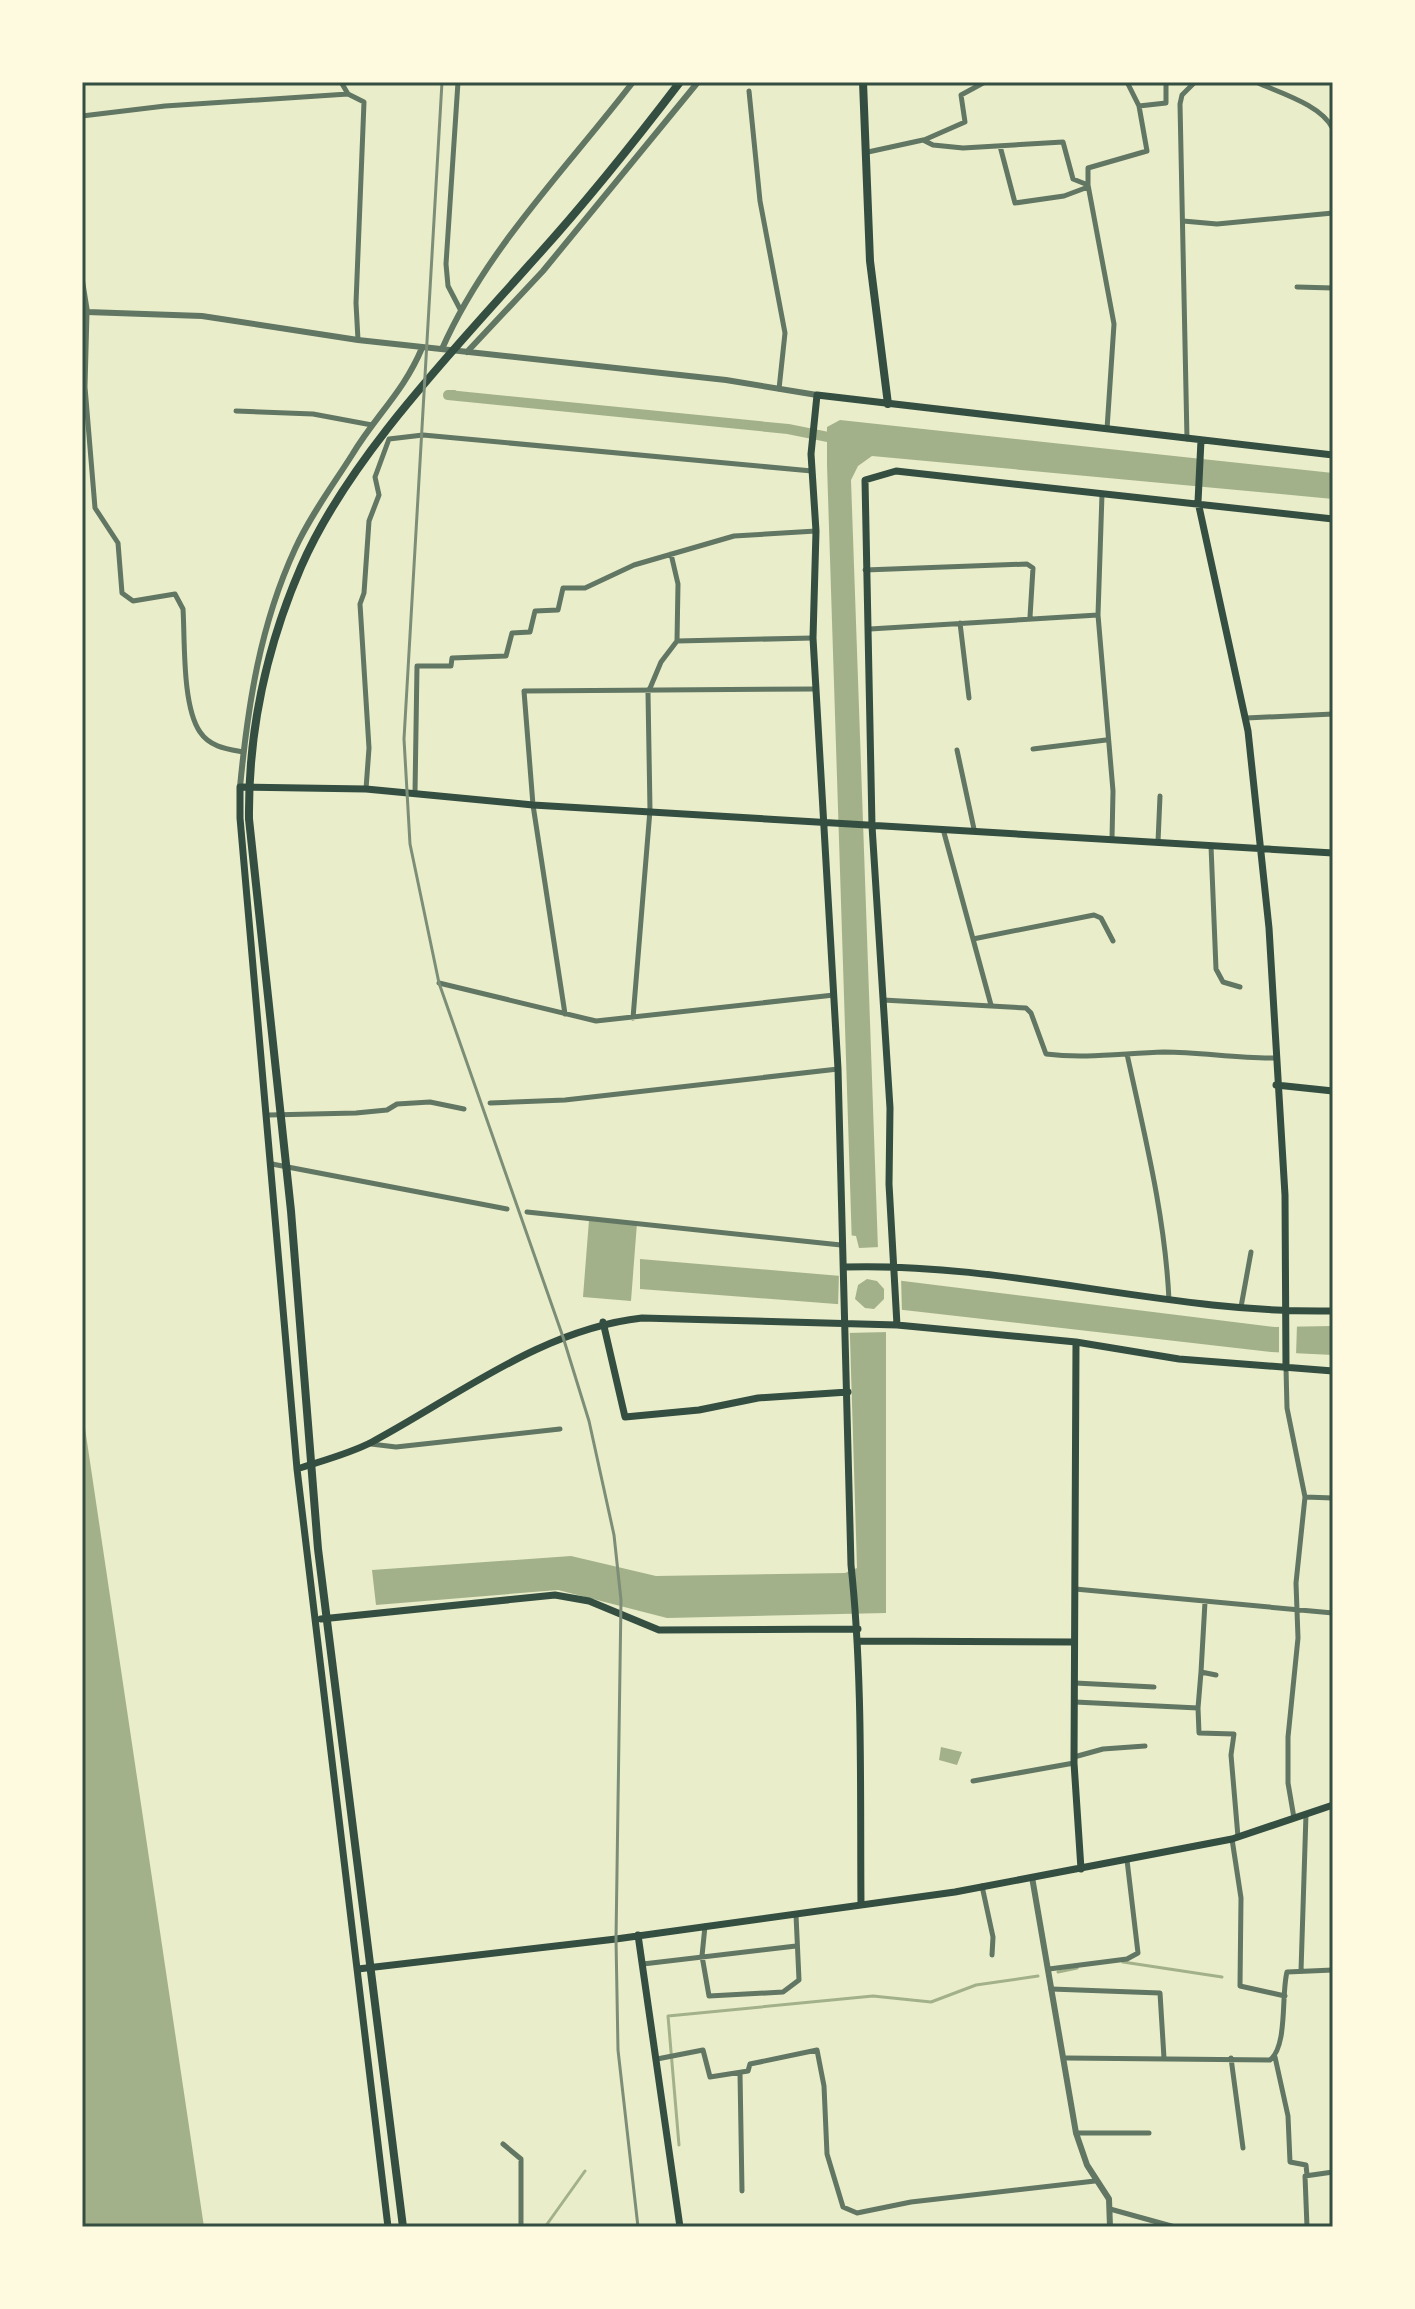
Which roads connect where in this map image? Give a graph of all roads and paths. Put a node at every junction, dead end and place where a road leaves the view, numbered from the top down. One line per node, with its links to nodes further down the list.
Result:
1 (341, 82): 13 (street)
2 (458, 82): 26 (street)
3 (633, 82): 26 (street)
4 (680, 82): 173 (main road)
5 (698, 82): 31 (street)
6 (863, 82): 19 (main road)
7 (985, 82): 17 (street)
8 (1127, 82): 14 (street)
9 (1166, 82): 14 (street)
10 (1195, 82): 22 (street)
11 (1256, 82): 16 (street)
12 (749, 91): 32 (street)
13 (348, 94): 15 (street); 28 (street)
14 (1139, 106): 20 (street)
15 (82, 116)
16 (1333, 129)
17 (923, 140): 18 (street); 19 (street)
18 (1000, 146): 20 (street); 20 (street)
19 (868, 152): 34 (main road)
20 (1088, 186): 37 (street)
21 (1333, 213): 22 (street)
22 (1182, 221): 38 (street)
23 (82, 281): 27 (street)
24 (1297, 287): 25 (street)
25 (1333, 288)
26 (460, 309): 30 (street)
27 (84, 312): 28 (street); 62 (street)
28 (358, 340): 29 (street)
29 (422, 348): 30 (street); 36 (street)
30 (442, 349): 31 (street)
31 (467, 352): 32 (street)
32 (779, 389): 33 (street)
33 (817, 395): 34 (main road); 41 (main road)
34 (888, 404): 37 (main road)
35 (236, 411): 36 (street)
36 (372, 425): 62 (street)
37 (1107, 430): 38 (main road)
38 (1187, 439): 39 (main road)
39 (1200, 444): 40 (main road); 43 (main road)
40 (1333, 455)
41 (812, 471): 45 (main road); 64 (street)
42 (1102, 494): 43 (main road); 47 (main road); 48 (street)
43 (1198, 499): 44 (main road); 58 (main road)
44 (1333, 519)
45 (816, 531): 46 (street); 52 (main road)
46 (671, 554): 53 (street); 65 (street)
47 (864, 570): 49 (street); 51 (main road)
48 (1098, 615): 49 (street); 59 (street)
49 (1030, 617): 50 (street)
50 (960, 623): 51 (street); 56 (street)
51 (870, 629): 70 (main road)
52 (813, 638): 53 (street); 55 (main road)
53 (676, 644): 54 (street)
54 (649, 688): 55 (street); 67 (street); 68 (street)
55 (816, 689): 69 (main road)
56 (969, 698)
57 (1333, 714): 58 (street)
58 (1246, 718): 76 (main road)
59 (1106, 740): 60 (street); 73 (street)
60 (1033, 749)
61 (957, 750): 72 (street)
62 (243, 752): 63 (street)
63 (240, 787): 64 (main road); 94 (main road)
64 (366, 789): 65 (main road)
65 (415, 793): 67 (main road)
66 (1160, 796): 74 (street)
67 (533, 805): 68 (main road); 85 (street)
68 (650, 810): 69 (main road); 86 (street)
69 (829, 824): 70 (main road); 82 (main road)
70 (871, 826): 71 (main road); 83 (main road)
71 (943, 828): 72 (main road); 78 (street)
72 (974, 829): 73 (main road)
73 (1112, 839): 74 (main road)
74 (1158, 842): 75 (main road)
75 (1211, 846): 76 (main road); 81 (street)
76 (1262, 850): 77 (main road); 88 (main road)
77 (1333, 853)
78 (973, 939): 79 (street); 84 (street)
79 (1113, 941)
80 (439, 983): 85 (street)
81 (1240, 987)
82 (834, 995): 86 (street); 89 (main road)
83 (883, 1000): 84 (street); 100 (main road)
84 (991, 1005): 87 (street)
85 (565, 1014): 86 (street)
86 (633, 1018)
87 (1127, 1054): 88 (street); 102 (street)
88 (1276, 1058): 90 (main road)
89 (838, 1069): 92 (street); 98 (main road)
90 (1276, 1085): 91 (main road); 105 (main road)
91 (1333, 1091)
92 (490, 1103)
93 (464, 1109): 94 (street)
94 (269, 1115): 95 (main road)
95 (272, 1164): 96 (street); 115 (main road)
96 (507, 1209)
97 (527, 1212): 98 (street)
98 (841, 1245): 101 (main road)
99 (1251, 1252): 103 (street)
100 (894, 1266): 101 (main road); 102 (main road); 108 (main road)
101 (847, 1270): 107 (main road)
102 (1169, 1301): 103 (main road)
103 (1241, 1307): 105 (main road)
104 (1333, 1311): 105 (main road)
105 (1287, 1312): 110 (main road)
106 (603, 1322): 107 (main road); 112 (main road); 114 (main road)
107 (848, 1322): 108 (main road); 112 (main road)
108 (897, 1325): 109 (main road)
109 (1076, 1342): 110 (main road); 118 (main road)
110 (1286, 1368): 111 (main road); 116 (street)
111 (1333, 1371)
112 (848, 1392): 123 (main road)
113 (560, 1429): 114 (street)
114 (368, 1444): 115 (main road)
115 (297, 1469): 122 (main road)
116 (1305, 1497): 117 (street); 120 (street)
117 (1333, 1498)
118 (1074, 1589): 119 (street); 125 (main road)
119 (1205, 1601): 120 (street); 126 (street)
120 (1295, 1607): 121 (street); 137 (street)
121 (1333, 1613)
122 (315, 1620): 123 (main road); 151 (main road)
123 (858, 1629): 124 (main road)
124 (860, 1641): 125 (main road); 143 (main road)
125 (1073, 1642): 128 (main road)
126 (1201, 1672): 127 (street); 131 (street)
127 (1216, 1675)
128 (1075, 1683): 129 (street); 130 (main road)
129 (1154, 1687)
130 (1075, 1702): 131 (street); 133 (main road)
131 (1198, 1708): 138 (street)
132 (1145, 1746): 133 (street)
133 (1074, 1760): 134 (street); 140 (main road)
134 (973, 1781)
135 (1333, 1805): 136 (main road)
136 (1306, 1814): 137 (main road); 154 (street)
137 (1294, 1818): 138 (main road)
138 (1235, 1838): 139 (main road); 156 (street)
139 (1127, 1860): 140 (main road); 152 (street)
140 (1081, 1869): 141 (main road)
141 (1032, 1877): 142 (main road); 152 (street)
142 (982, 1886): 143 (main road); 148 (street)
143 (861, 1905): 144 (main road)
144 (796, 1915): 145 (main road); 147 (street)
145 (705, 1926): 146 (main road); 149 (street)
146 (638, 1935): 150 (main road); 151 (main road)
147 (796, 1946): 149 (street); 149 (street)
148 (992, 1955)
149 (702, 1956): 150 (street)
150 (643, 1964): 157 (main road)
151 (358, 1969): 172 (main road)
152 (1049, 1969): 155 (street)
153 (1333, 1970): 154 (street)
154 (1301, 1971): 156 (street)
155 (1051, 1989): 159 (street); 160 (street)
156 (1285, 1996): 158 (street)
157 (661, 2057): 162 (street); 175 (main road)
158 (1275, 2057): 161 (street); 168 (street)
159 (1066, 2058): 160 (street); 163 (street)
160 (1164, 2058): 161 (street)
161 (1231, 2058): 166 (street)
162 (740, 2073): 169 (street); 170 (street)
163 (1076, 2133): 164 (street); 169 (street)
164 (1149, 2133)
165 (503, 2144): 174 (street)
166 (1243, 2148)
167 (1333, 2172): 168 (street)
168 (1307, 2175): 178 (street)
169 (1095, 2181): 171 (street)
170 (742, 2191)
171 (1110, 2209): 176 (street); 177 (street)
172 (388, 2227)
173 (403, 2227)
174 (521, 2227)
175 (680, 2227)
176 (1110, 2227)
177 (1175, 2227)
178 (1307, 2227)

